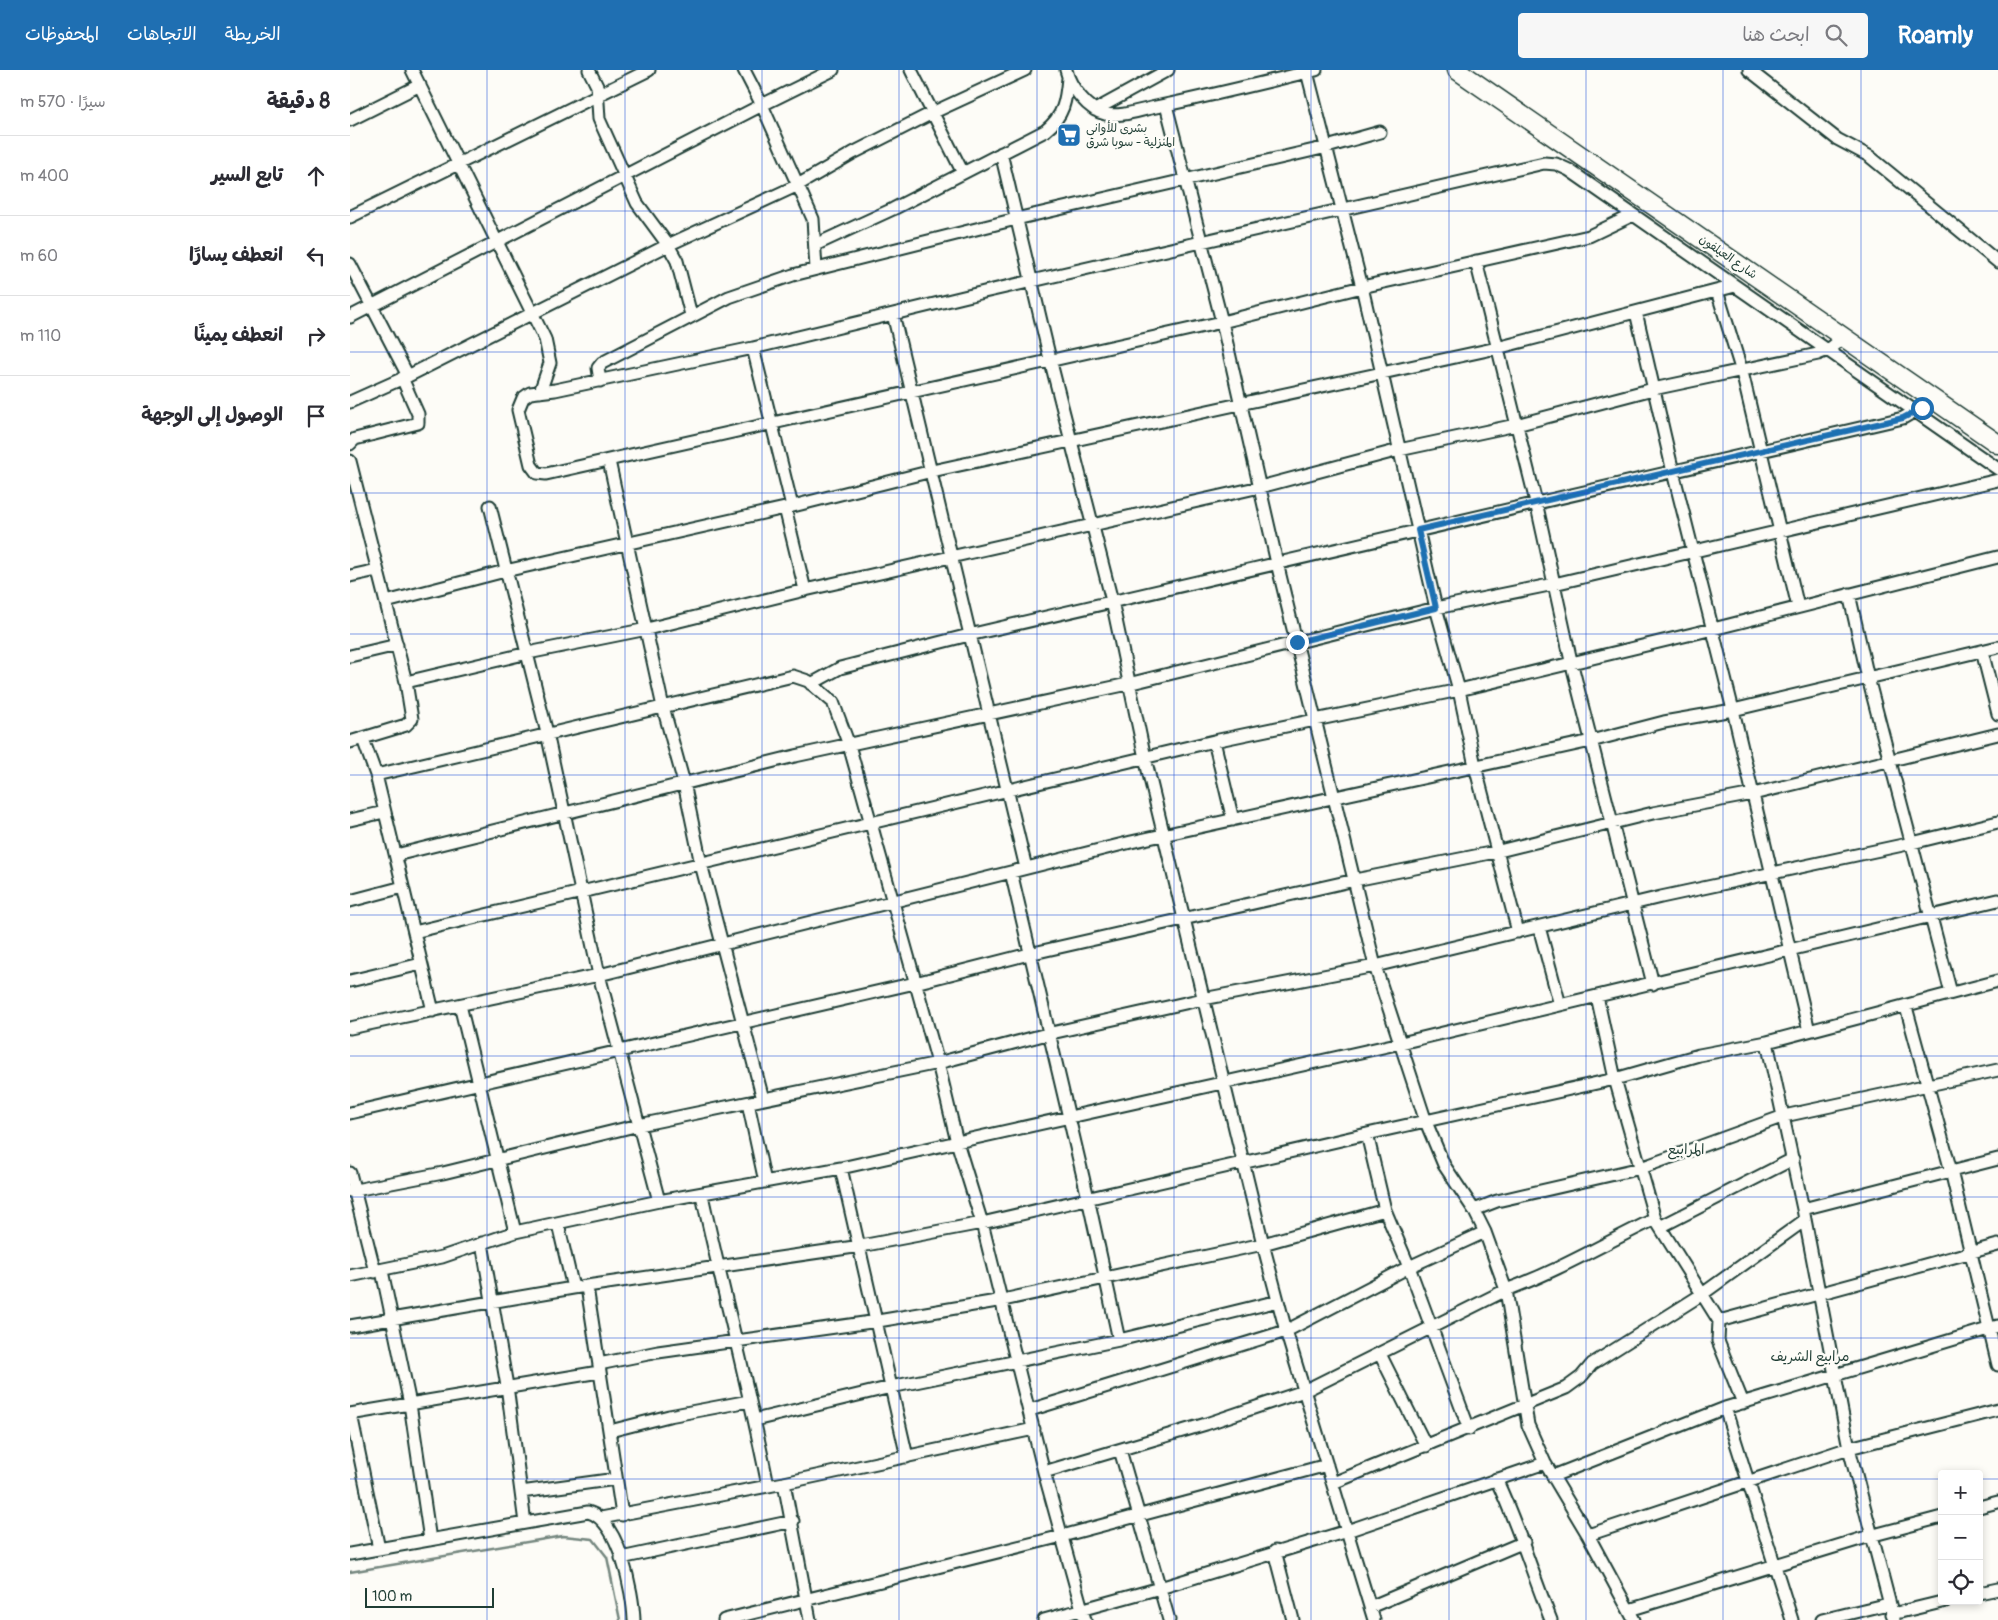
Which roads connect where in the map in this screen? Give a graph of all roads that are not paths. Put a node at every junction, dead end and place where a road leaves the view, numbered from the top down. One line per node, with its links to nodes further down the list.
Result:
1 (412, 70): 13 (street)
2 (589, 70): 14 (street)
3 (649, 70): 14 (street)
4 (744, 70): 15 (street)
5 (833, 70): 15 (street)
6 (911, 70): 18 (street)
7 (1025, 70): 18 (street)
8 (1168, 70): 17 (street)
9 (1457, 70): 51 (highway, شارع العيلفون)
10 (1748, 70): 37 (street)
11 (1312, 71): 16 (street); 21 (street)
12 (1067, 74): 17 (street); 22 (street)
13 (420, 85): 19 (street); 23 (street)
14 (597, 97): 23 (street); 25 (street)
15 (762, 105): 25 (street); 27 (street)
16 (1166, 105): 17 (street); 26 (street)
17 (1095, 110)
18 (932, 112): 24 (street); 27 (street)
19 (350, 120)
20 (1380, 132): 21 (street)
21 (1327, 147): 26 (street); 28 (street)
22 (1001, 153): 24 (street); 31 (street)
23 (459, 164): 30 (street); 32 (street)
24 (963, 173): 35 (street)
25 (626, 176): 32 (street); 34 (street)
26 (1186, 179): 31 (street); 33 (street)
27 (796, 186): 34 (street); 35 (street)
28 (1341, 209): 29 (street); 33 (street); 42 (street)
29 (1633, 215): 36 (street); 41 (street)
30 (350, 218)
31 (1016, 219): 39 (street); 40 (street)
32 (497, 240): 44 (street); 46 (street)
33 (1201, 242): 40 (street); 50 (street)
34 (668, 245): 46 (street); 48 (street)
35 (815, 245): 39 (street)
36 (1476, 261): 42 (street); 53 (street)
37 (1998, 262)
38 (350, 264): 44 (street)
39 (816, 269): 48 (street)
40 (1032, 281): 47 (street); 55 (street)
41 (1735, 286): 43 (street); 54 (street)
42 (1362, 287): 50 (street); 56 (street)
43 (1717, 291): 45 (street); 57 (street)
44 (373, 306): 49 (street); 58 (street)
45 (1636, 312): 53 (street); 60 (street)
46 (533, 313): 58 (street); 61 (street)
47 (893, 314): 52 (street); 62 (street)
48 (691, 315): 59 (street)
49 (350, 317)
50 (1222, 322): 55 (street); 65 (street)
51 (1844, 338): 54 (street); 63 (highway, شارع العيلفون)
52 (753, 348): 59 (street); 67 (street)
53 (1497, 348): 56 (street); 68 (street)
54 (1828, 350): 57 (street); 66 (street)
55 (1050, 359): 62 (street); 69 (street)
56 (1380, 372): 65 (street); 72 (street)
57 (1742, 372): 60 (street); 73 (street)
58 (405, 377): 64 (street); 70 (street)
59 (600, 381): 61 (street)
60 (1653, 390): 68 (street); 78 (street)
61 (540, 392): 75 (street)
62 (910, 392): 67 (street); 77 (street)
63 (1934, 400): 66 (street); 71 (highway, شارع العيلفون)
64 (350, 402)
65 (1240, 405): 69 (street); 80 (street)
66 (1916, 411): 73 (street); 76 (street)
67 (772, 424): 75 (street); 84 (street)
68 (1516, 425): 72 (street); 82 (street)
69 (1071, 442): 77 (street); 85 (street)
70 (350, 444)
71 (1998, 444)
72 (1400, 450): 80 (street); 86 (street)
73 (1762, 450): 78 (street); 87 (street)
74 (350, 461): 81 (street)
75 (609, 461): 88 (street)
76 (1998, 469)
77 (932, 471): 84 (street); 91 (street)
78 (1672, 472): 82 (street); 89 (street)
79 (1998, 480): 87 (street)
80 (1260, 487): 85 (street); 92 (street)
81 (354, 493): 93 (street)
82 (1536, 502): 86 (street); 96 (street)
83 (490, 506): 94 (street)
84 (788, 507): 88 (street); 97 (street)
85 (1092, 526): 91 (street); 99 (street)
86 (1418, 530): 92 (street); 102 (street)
87 (1780, 530): 89 (street); 101 (street)
88 (627, 543): 94 (street); 103 (street)
89 (1693, 551): 96 (street); 104 (street)
90 (1998, 557): 98 (street)
91 (950, 558): 97 (street); 105 (street)
92 (1277, 563): 99 (street); 106 (street)
93 (377, 570): 95 (street); 100 (street)
94 (505, 571): 100 (street); 110 (street)
95 (350, 576)
96 (1554, 584): 102 (street); 112 (street)
97 (805, 590): 103 (street)
98 (1849, 594): 101 (street); 113 (street)
99 (1112, 601): 105 (street); 116 (street)
100 (386, 602): 107 (street)
101 (1798, 607): 104 (street)
102 (1436, 608): 106 (street); 117 (street)
103 (647, 629): 110 (street); 118 (street)
104 (1713, 629): 112 (street); 119 (street)
105 (969, 635): 115 (street); 120 (street)
106 (1297, 642): 116 (street); 122 (street)
107 (397, 645): 111 (street); 114 (street)
108 (1998, 647): 109 (street)
109 (1982, 651): 113 (street); 121 (street)
110 (528, 653): 114 (street); 123 (street)
111 (350, 656)
112 (1571, 661): 117 (street); 126 (street)
113 (1868, 678): 119 (street); 131 (street)
114 (406, 682): 125 (street)
115 (811, 684): 118 (street); 129 (street)
116 (1128, 684): 120 (street); 130 (street)
117 (1459, 690): 122 (street); 132 (street)
118 (663, 707): 123 (street); 134 (street)
119 (1733, 710): 126 (street); 136 (street)
120 (989, 713): 129 (street); 135 (street)
121 (1998, 714)
122 (1317, 720): 127 (street); 137 (street)
123 (547, 733): 133 (street); 139 (street)
124 (1998, 734): 131 (street)
125 (363, 739): 128 (street); 133 (street)
126 (1591, 740): 132 (street); 144 (street)
127 (1214, 741): 130 (street); 141 (street)
128 (350, 742)
129 (849, 745): 134 (street); 143 (street)
130 (1145, 758): 135 (street); 145 (street)
131 (1892, 760): 136 (street); 146 (street)
132 (1475, 766): 137 (street); 147 (street)
133 (376, 775): 138 (street)
134 (684, 783): 139 (street); 149 (street)
135 (1008, 790): 143 (street); 150 (street)
136 (1752, 794): 144 (street); 152 (street)
137 (1335, 798): 141 (street); 153 (street)
138 (384, 812): 140 (street); 148 (street)
139 (564, 814): 148 (street); 155 (street)
140 (350, 820)
141 (1233, 820): 145 (street)
142 (1998, 822): 146 (street)
143 (869, 823): 149 (street); 158 (street)
144 (1613, 824): 147 (street); 159 (street)
145 (1164, 836): 150 (street); 161 (street)
146 (1912, 843): 152 (street); 160 (street)
147 (1496, 852): 153 (street); 164 (street)
148 (396, 855): 154 (street)
149 (701, 864): 155 (street); 165 (street)
150 (1026, 868): 151 (street)
151 (1011, 872): 158 (street); 167 (street)
152 (1772, 874): 159 (street); 166 (street)
153 (1355, 880): 161 (street); 169 (street)
154 (403, 888): 157 (street); 163 (street)
155 (583, 892): 163 (street); 170 (street)
156 (1998, 900): 160 (street)
157 (350, 901)
158 (891, 901): 165 (street); 173 (street)
159 (1632, 904): 162 (street); 174 (street)
160 (1932, 917): 166 (street); 175 (street)
161 (1183, 920): 167 (street); 177 (street)
162 (1539, 927): 164 (street); 179 (street)
163 (414, 932): 168 (street)
164 (1518, 932): 169 (street)
165 (723, 943): 170 (street); 182 (street)
166 (1790, 949): 174 (street); 184 (street)
167 (1029, 954): 173 (street); 185 (street)
168 (421, 964): 171 (street); 181 (street)
169 (1375, 966): 177 (street); 187 (street)
170 (599, 974): 178 (street); 188 (street)
171 (350, 981)
172 (1998, 981): 175 (street)
173 (915, 983): 182 (street); 189 (street)
174 (1652, 984): 176 (street)
175 (1951, 993): 180 (street)
176 (1597, 996): 179 (street); 191 (street)
177 (1203, 999): 185 (street); 192 (street)
178 (460, 1005): 181 (street); 193 (street)
179 (1560, 1005): 187 (street)
180 (1906, 1007): 184 (street); 194 (street)
181 (433, 1011): 183 (street)
182 (744, 1022): 188 (street); 195 (street)
183 (350, 1028)
184 (1809, 1031): 186 (street)
185 (1047, 1034): 189 (street); 199 (street)
186 (1767, 1042): 191 (street); 198 (street)
187 (1401, 1043): 192 (street); 200 (street)
188 (618, 1051): 193 (street); 201 (street)
189 (938, 1063): 195 (street); 203 (street)
190 (1998, 1070): 194 (street)
191 (1615, 1078): 200 (street); 209 (street)
192 (1225, 1082): 199 (street); 207 (street)
193 (478, 1084): 197 (street); 206 (street)
194 (1928, 1085): 198 (street); 210 (street)
195 (764, 1099): 196 (street)
196 (748, 1103): 201 (street); 212 (street)
197 (350, 1113)
198 (1784, 1116): 204 (street); 209 (street)
199 (1068, 1118): 203 (street); 215 (street)
200 (1426, 1122): 202 (street); 218 (street)
201 (639, 1125): 206 (street); 216 (street)
202 (1367, 1134): 207 (street); 217 (street)
203 (957, 1142): 208 (street); 220 (street)
204 (1793, 1159): 219 (street); 221 (street)
205 (1998, 1159): 210 (street)
206 (498, 1160): 213 (street); 223 (street)
207 (1245, 1163): 215 (street); 226 (street)
208 (841, 1168): 212 (street); 228 (street)
209 (1641, 1168): 218 (street); 221 (street)
210 (1951, 1170): 219 (street); 229 (street)
211 (350, 1173): 213 (street)
212 (765, 1182): 214 (street)
213 (352, 1191): 232 (street)
214 (702, 1195): 216 (street); 230 (street)
215 (1088, 1198): 220 (street); 234 (street)
216 (659, 1201): 222 (street)
217 (1385, 1210): 226 (street); 231 (street)
218 (1474, 1210): 224 (street)
219 (1804, 1215): 238 (street); 239 (street)
220 (982, 1223): 228 (street); 240 (street)
221 (1657, 1223): 237 (street); 239 (street)
222 (558, 1224): 223 (street); 236 (street)
223 (515, 1232): 225 (street)
224 (1485, 1232): 231 (street); 237 (street)
225 (482, 1243): 232 (street); 242 (street)
226 (1263, 1244): 234 (street); 241 (street)
227 (1998, 1244): 229 (street)
228 (860, 1246): 230 (street); 244 (street)
229 (1972, 1251): 238 (street); 247 (street)
230 (717, 1267): 235 (street); 251 (street)
231 (1409, 1267): 248 (street); 249 (street)
232 (379, 1272): 233 (street); 243 (street)
233 (350, 1276)
234 (1106, 1278): 240 (street); 250 (street)
235 (587, 1287): 236 (street); 255 (street)
236 (573, 1288): 242 (street)
237 (1506, 1290): 248 (street); 263 (street)
238 (1819, 1294): 245 (street); 256 (street)
239 (1701, 1295): 245 (street); 263 (street)
240 (1003, 1300): 244 (street); 253 (street)
241 (1278, 1301): 249 (street); 250 (street)
242 (493, 1303): 243 (street); 257 (street)
243 (391, 1318): 246 (street); 262 (street)
244 (878, 1321): 251 (street); 258 (street)
245 (1719, 1321): 261 (street)
246 (350, 1326)
247 (1993, 1327): 254 (street); 256 (street)
248 (1432, 1328): 252 (street); 270 (street)
249 (1286, 1331): 259 (street); 265 (street)
250 (1119, 1340): 253 (street)
251 (738, 1342): 255 (street); 260 (street)
252 (1380, 1354): 259 (street); 272 (street)
253 (1017, 1363): 258 (street); 265 (street)
254 (1998, 1365)
255 (599, 1368): 257 (street); 271 (street)
256 (1834, 1374): 261 (street); 273 (street)
257 (507, 1386): 262 (street); 287 (street)
258 (891, 1387): 268 (street); 275 (street)
259 (1304, 1390): 274 (street); 277 (street)
260 (749, 1401): 268 (street); 271 (street)
261 (1743, 1403): 264 (street)
262 (410, 1404): 267 (street); 300 (street)
263 (1526, 1405): 270 (street); 276 (street)
264 (1725, 1408): 280 (street); 283 (street)
265 (1030, 1410): 269 (street)
266 (1998, 1410): 273 (street)
267 (350, 1414): 278 (street)
268 (755, 1420): 286 (street)
269 (1034, 1429): 275 (street); 279 (street)
270 (1470, 1429): 272 (street)
271 (610, 1431): 281 (street)
272 (1426, 1446): 285 (street)
273 (1849, 1448): 283 (street); 299 (street)
274 (1120, 1450): 279 (street); 290 (street)
275 (907, 1457): 284 (street)
276 (1545, 1463): 280 (street); 282 (street)
277 (1327, 1465): 285 (street); 290 (street)
278 (355, 1467): 302 (street)
279 (1044, 1472): 298 (street)
280 (1553, 1476): 297 (street)
281 (616, 1479): 287 (street); 291 (street)
282 (1496, 1479): 296 (street); 301 (street)
283 (1749, 1482): 297 (street); 306 (street)
284 (784, 1483): 286 (street); 294 (street)
285 (1333, 1483): 296 (street)
286 (768, 1486): 291 (street)
287 (521, 1492): 295 (street)
288 (1998, 1502): 289 (street)
289 (1983, 1506)
290 (1140, 1514): 298 (street); 307 (street)
291 (622, 1515): 292 (street)
292 (601, 1518): 295 (street); 305 (street)
293 (1938, 1518): 299 (street)
294 (793, 1521): 305 (street); 310 (street)
295 (525, 1523): 300 (street)
296 (1347, 1531): 303 (street); 312 (street)
297 (1588, 1535): 315 (street)
298 (1062, 1536): 310 (street); 314 (street)
299 (1870, 1536): 306 (street); 313 (street)
300 (430, 1540): 302 (street)
301 (1524, 1542): 312 (street); 323 (street)
302 (379, 1549): 304 (street)
303 (1275, 1551): 307 (street); 321 (street)
304 (350, 1554)
305 (621, 1558): 316 (street)
306 (1774, 1564): 315 (street); 324 (street)
307 (1160, 1588): 314 (street); 320 (street)
308 (1998, 1589): 309 (street)
309 (1983, 1592)
310 (806, 1600): 317 (street); 318 (street)
311 (1938, 1603): 313 (street)
312 (1370, 1607): 322 (street)
313 (1891, 1613): 325 (street)
314 (1084, 1614): 319 (street)
315 (1631, 1615)
316 (634, 1620)
317 (724, 1620)
318 (810, 1620)
319 (1044, 1620)
320 (1169, 1620)
321 (1293, 1620)
322 (1374, 1620)
323 (1551, 1620)
324 (1792, 1620)
325 (1822, 1620)

